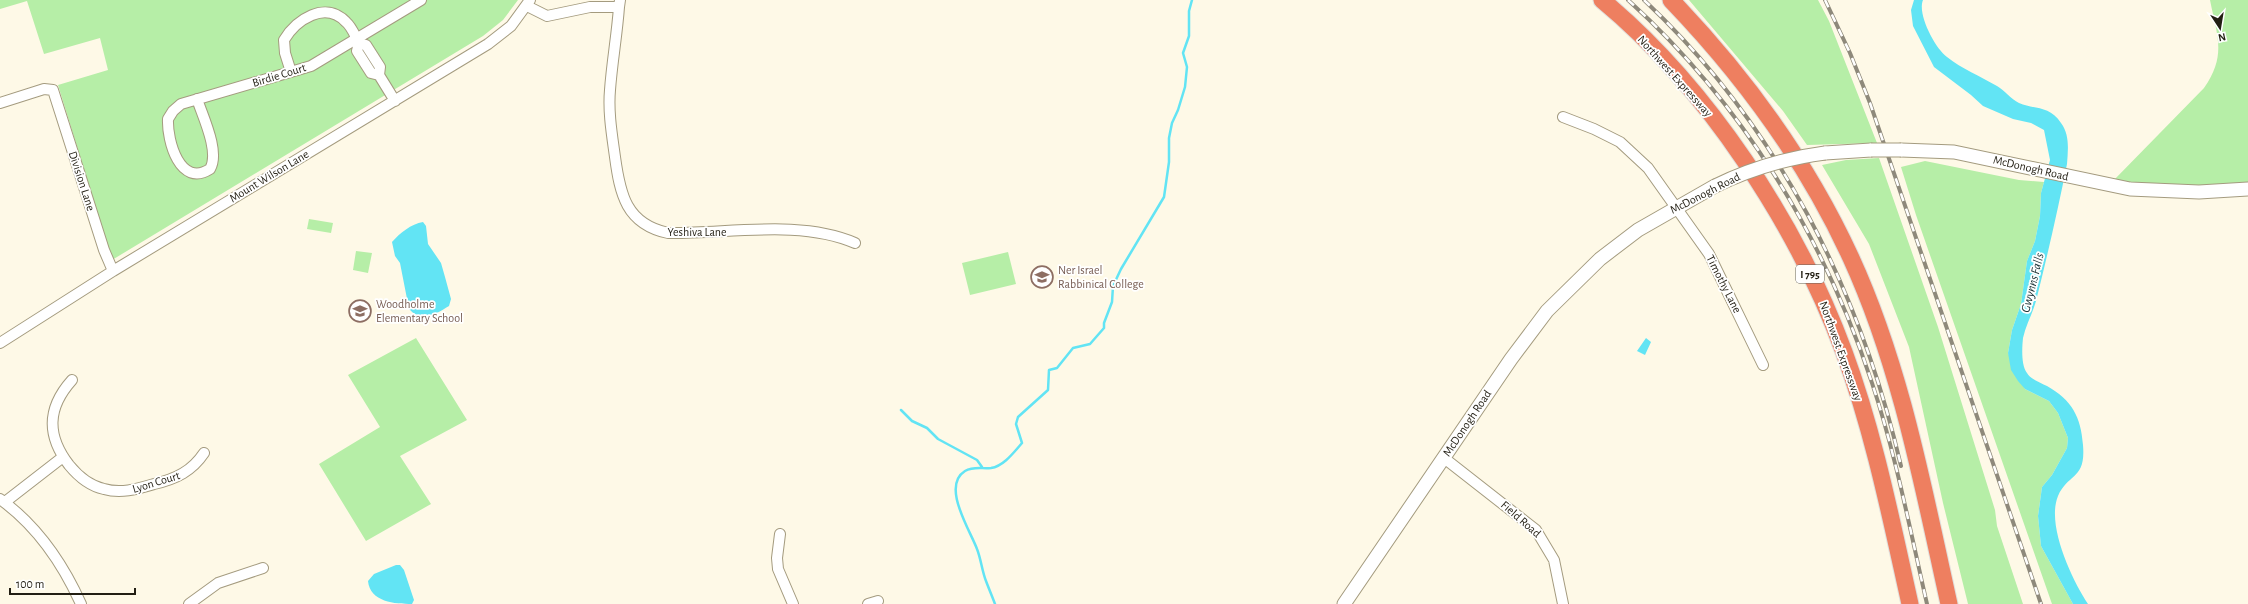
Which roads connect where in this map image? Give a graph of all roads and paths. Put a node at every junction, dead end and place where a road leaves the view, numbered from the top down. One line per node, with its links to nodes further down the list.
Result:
1 (1602, 0): 32 (highway, Northwest Expressway / I 795)
2 (1671, 0): 33 (highway)
3 (418, 1): 6 (street, Birdie Court)
4 (529, 3): 5 (street, Yeshiva Lane); 9 (street, Mount Wilson Lane)
5 (619, 4): 14 (street, Yeshiva Lane)
6 (357, 41): 7 (street, Birdie Court); 7 (street); 9 (street)
7 (291, 72): 8 (street, Birdie Court)
8 (197, 99): 8 (street, Birdie Court)
9 (395, 101): 15 (street, Mount Wilson Lane)
10 (0, 102): 15 (street, Division Lane)
11 (1563, 117): 13 (street, Timothy Lane)
12 (2248, 189): 13 (main road, McDonogh Road, bridge)
13 (1676, 208): 17 (street, Timothy Lane); 21 (main road, McDonogh Road)
14 (855, 243)
15 (113, 271): 16 (street, Mount Wilson Lane)
16 (0, 343)
17 (1763, 365)
18 (72, 380): 20 (street, Lyon Court)
19 (204, 452): 20 (street, Lyon Court)
20 (63, 457): 22 (street)
21 (1444, 458): 30 (main road, McDonogh Road); 31 (street, Field Road)
22 (2, 501): 26 (street)
23 (780, 534): 28 (street)
24 (263, 568): 27 (street)
25 (878, 601): 29 (street)
26 (81, 604)
27 (189, 604)
28 (793, 604)
29 (868, 604)
30 (1344, 604)
31 (1563, 604)
32 (1910, 604)
33 (1949, 604)

